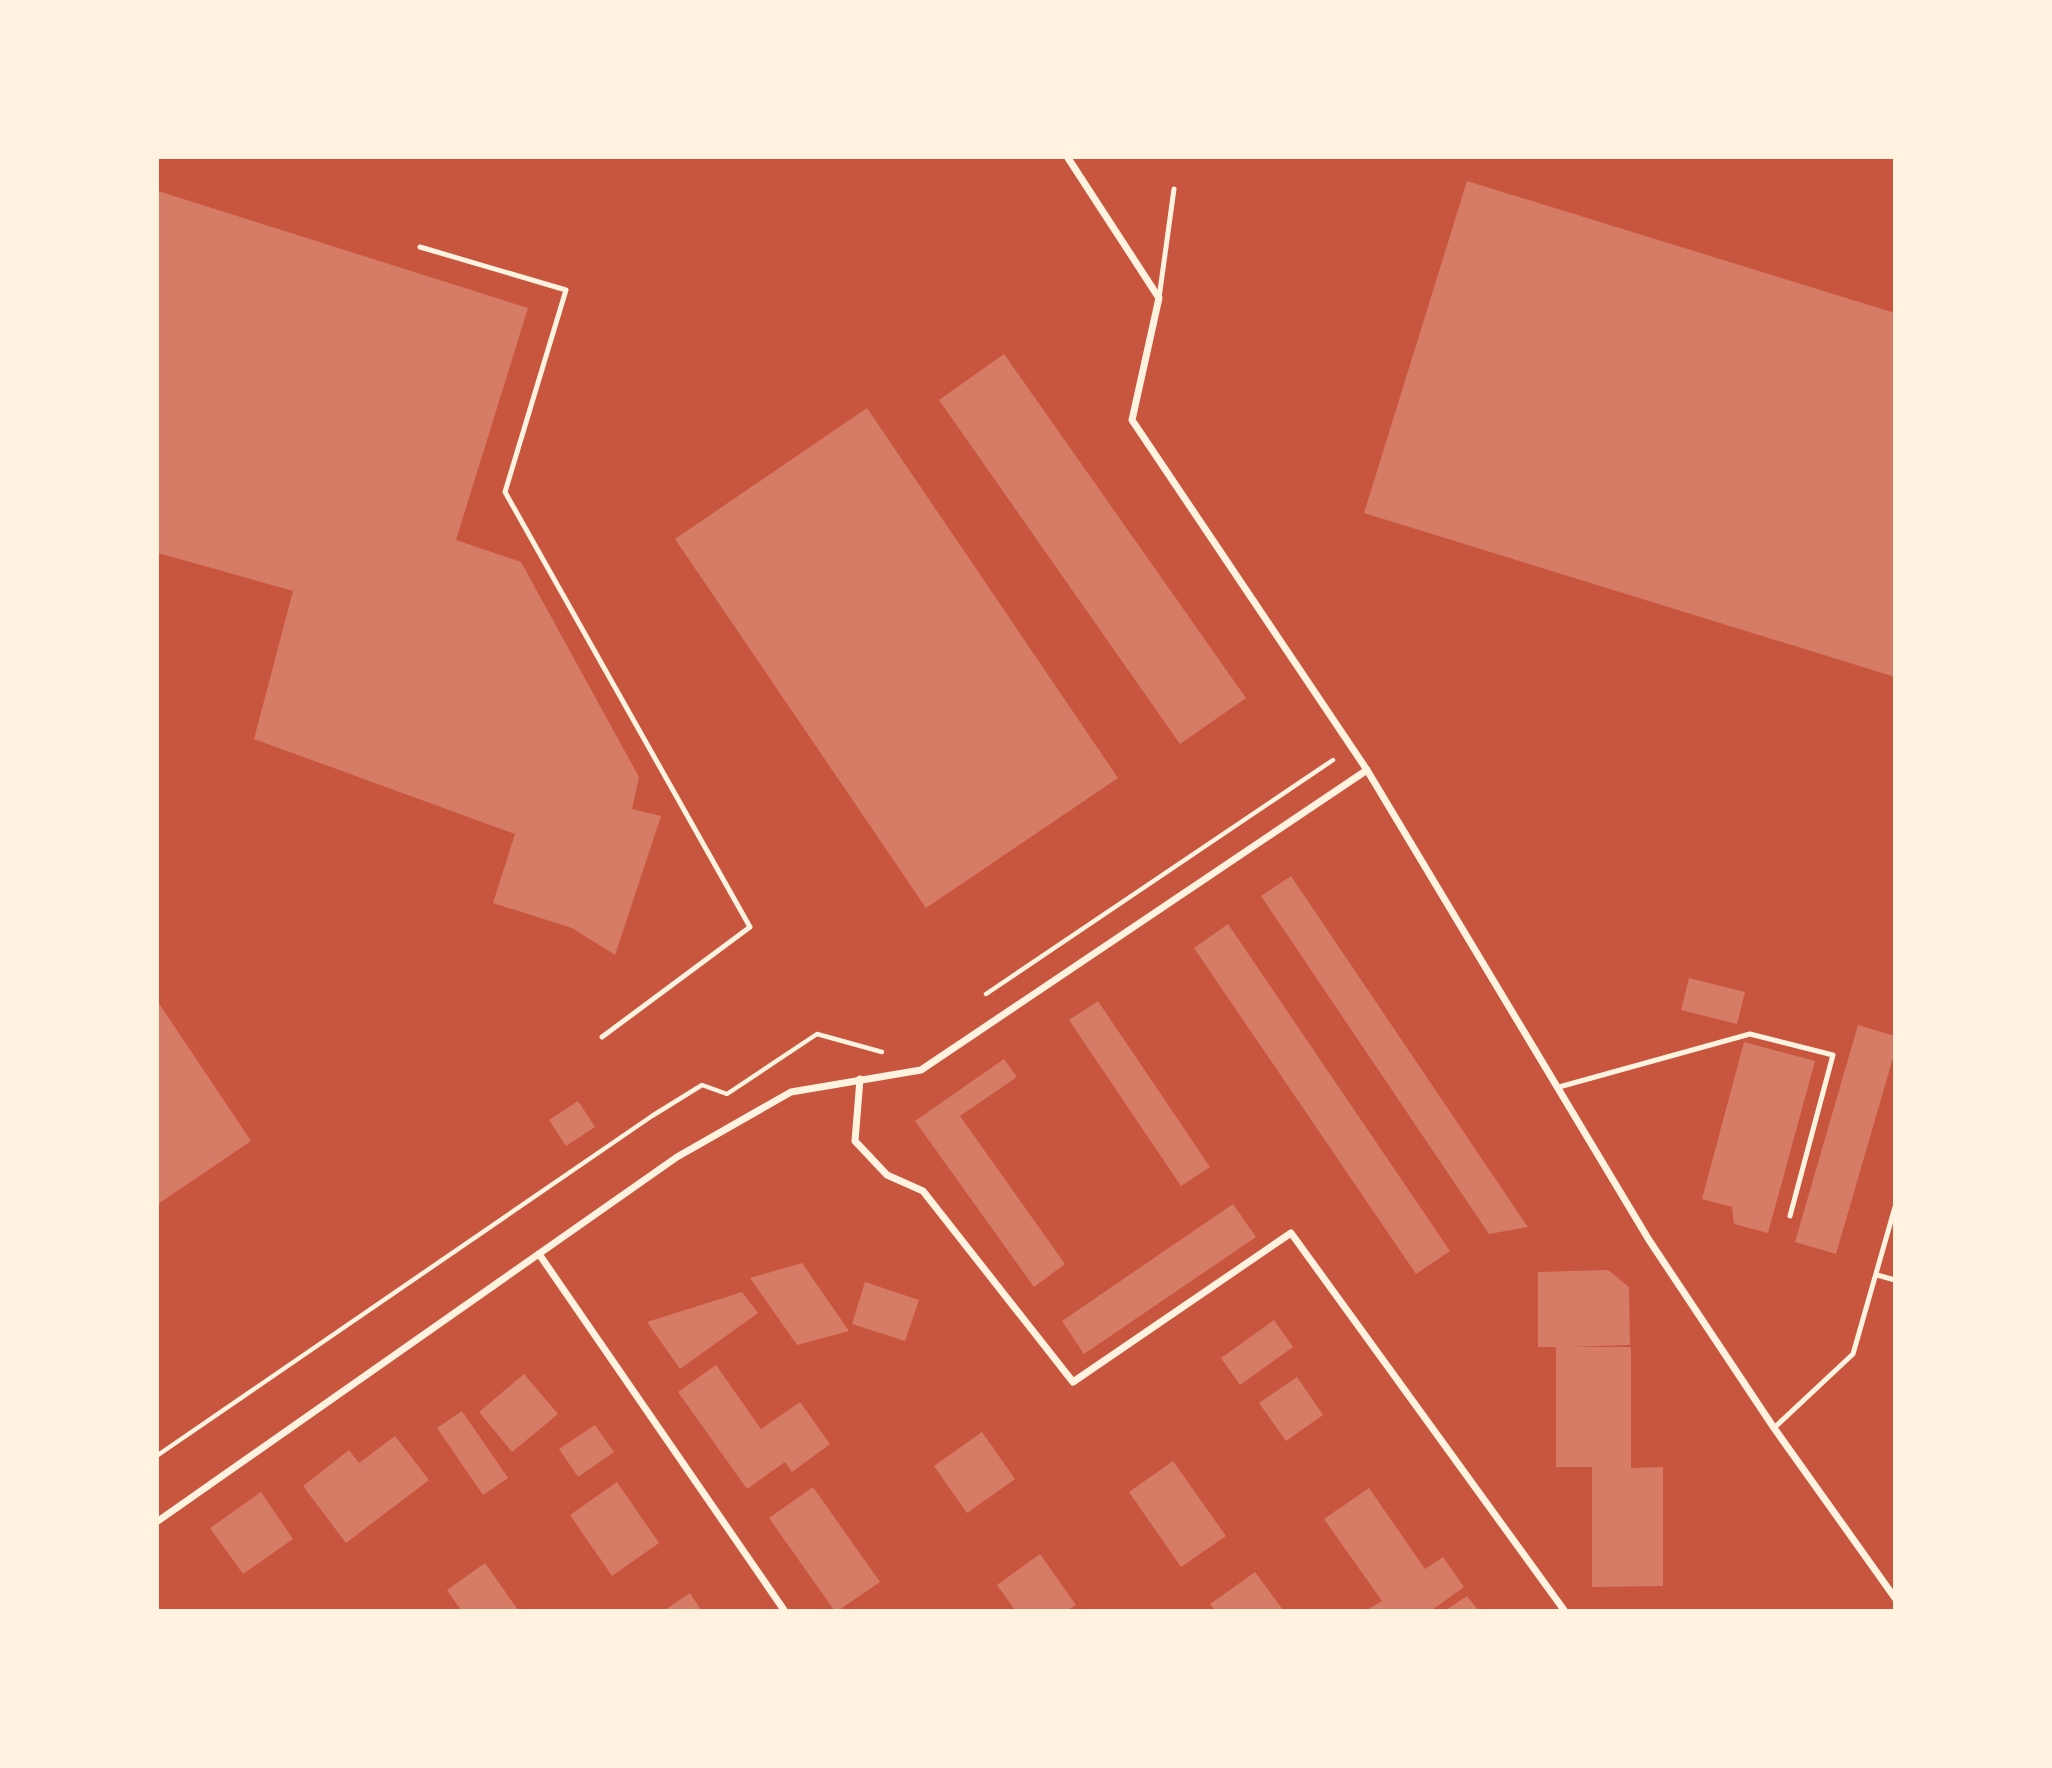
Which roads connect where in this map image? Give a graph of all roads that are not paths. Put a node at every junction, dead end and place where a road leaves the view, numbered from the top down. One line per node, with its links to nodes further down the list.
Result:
1 (1068, 158): 4 (street)
2 (1174, 189): 4 (lane)
3 (420, 247): 6 (lane)
4 (1159, 299): 5 (street)
5 (1367, 770): 7 (street); 8 (street)
6 (602, 1037)
7 (860, 1079): 11 (street); 18 (street)
8 (1559, 1087): 10 (lane); 14 (street)
9 (1895, 1207): 12 (lane)
10 (1790, 1216)
11 (539, 1254): 15 (street); 17 (street)
12 (1877, 1275): 13 (lane); 14 (lane)
13 (1895, 1280)
14 (1774, 1428): 16 (street)
15 (158, 1521)
16 (1895, 1598)
17 (784, 1611)
18 (1564, 1611)

